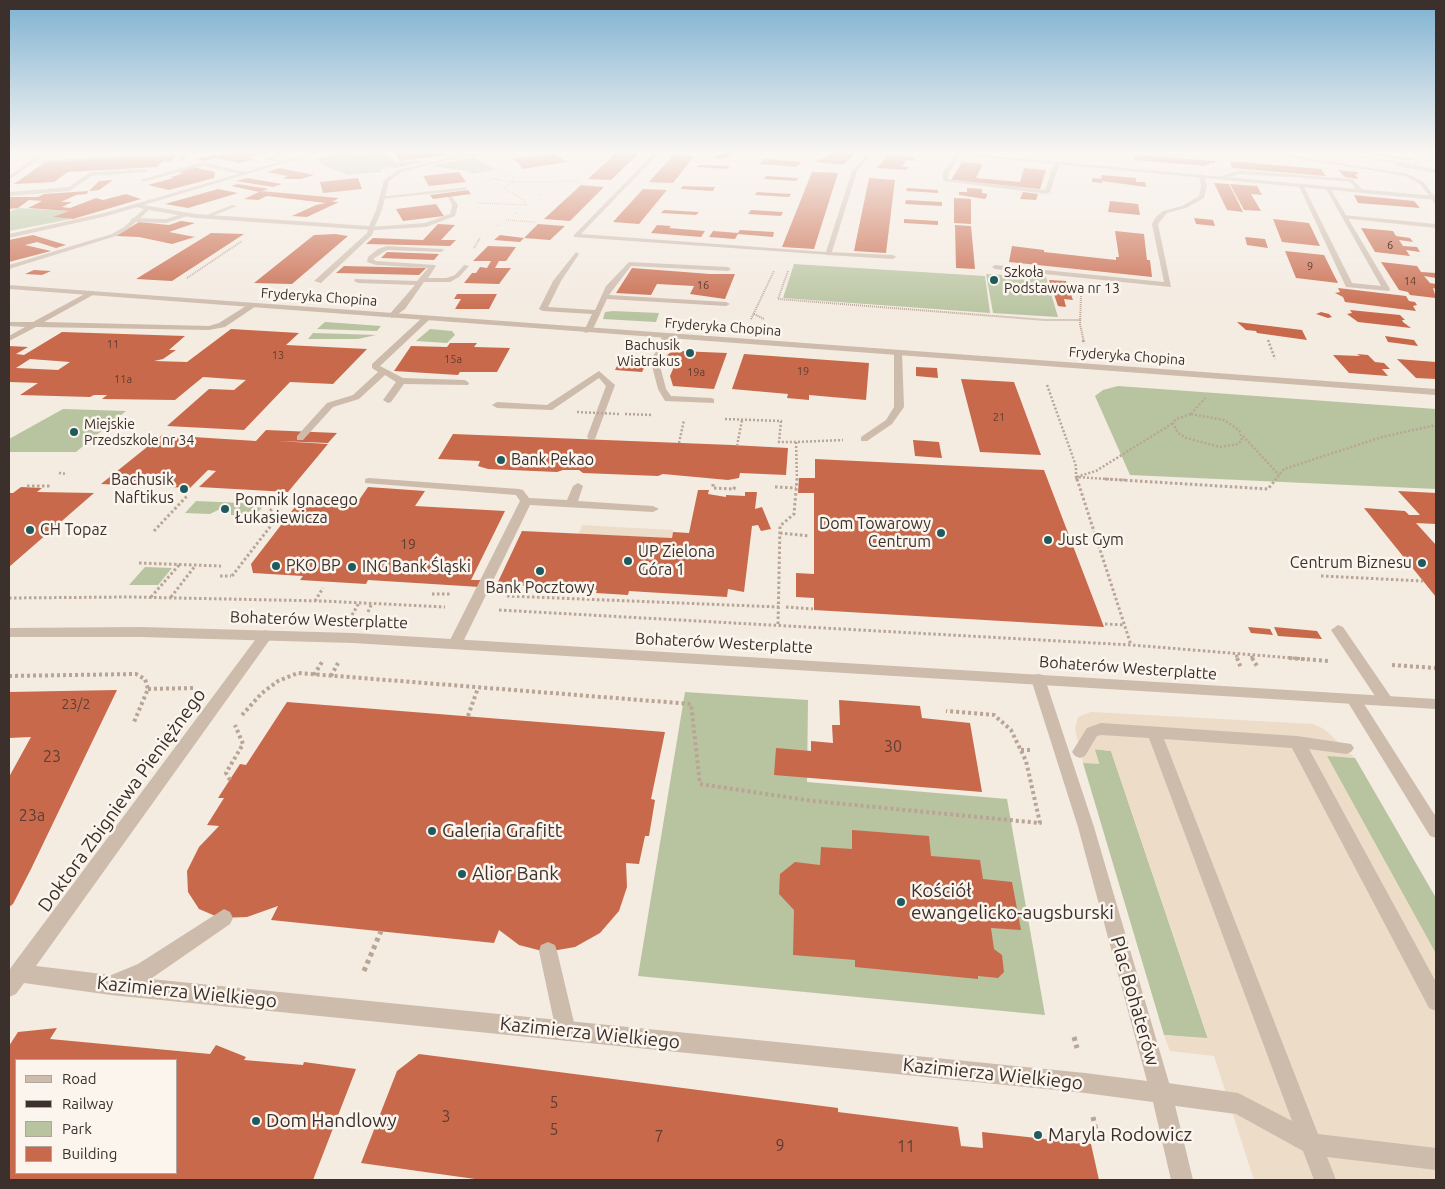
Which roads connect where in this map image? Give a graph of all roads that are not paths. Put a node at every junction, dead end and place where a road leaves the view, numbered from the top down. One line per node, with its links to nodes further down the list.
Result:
1 (136, 206): 20 (street)
2 (140, 206): 11 (street)
3 (233, 206): 13 (street)
4 (379, 206): 18 (street)
5 (455, 206): 16 (street)
6 (605, 206): 23 (street)
7 (844, 206): 23 (street)
8 (1185, 206): 26 (street)
9 (1311, 206): 14 (street)
10 (1338, 206): 14 (street)
11 (148, 208): 12 (street); 15 (street)
12 (185, 215): 13 (street); 15 (street)
13 (206, 217): 18 (street)
14 (1344, 217): 17 (street)
15 (133, 220): 27 (street)
16 (426, 225): 18 (street); 19 (street)
17 (1436, 226)
18 (371, 228): 29 (street)
19 (418, 231)
20 (9, 236)
21 (441, 250): 31 (street)
22 (576, 254): 37 (street)
23 (829, 254): 24 (street)
24 (893, 257)
25 (466, 266): 31 (street)
26 (995, 267)
27 (9, 268)
28 (728, 269): 34 (street)
29 (318, 280)
30 (358, 281): 31 (street)
31 (419, 282): 38 (street)
32 (9, 287): 33 (street, Fryderyka Chopina)
33 (90, 294): 36 (street, Fryderyka Chopina); 40 (street)
34 (605, 297): 35 (street); 37 (street)
35 (726, 304)
36 (252, 306): 38 (street, Fryderyka Chopina); 40 (street)
37 (597, 312): 42 (street)
38 (392, 316): 39 (street, Fryderyka Chopina)
39 (426, 319): 42 (street, Fryderyka Chopina); 46 (street)
40 (37, 322): 41 (street); 44 (street)
41 (9, 324)
42 (588, 331): 43 (street, Fryderyka Chopina)
43 (666, 336): 45 (street, Fryderyka Chopina); 51 (street)
44 (9, 339)
45 (898, 353): 49 (street, Fryderyka Chopina); 55 (street)
46 (384, 371): 47 (street); 54 (street)
47 (401, 381): 48 (street); 50 (street)
48 (465, 383)
49 (1436, 392)
50 (388, 400)
51 (710, 401)
52 (497, 405): 53 (street)
53 (592, 437)
54 (300, 438)
55 (864, 439)
56 (369, 481): 58 (street)
57 (578, 486): 59 (street)
58 (526, 502): 59 (street); 64 (street)
59 (571, 504): 60 (street)
60 (653, 509)
61 (1338, 630): 67 (street)
62 (9, 633): 63 (street, Bohaterów Westerplatte)
63 (266, 635): 64 (street, Bohaterów Westerplatte); 76 (street, Doktora Zbigniewa Pieniężnego)
64 (455, 644): 65 (street, Bohaterów Westerplatte)
65 (1038, 679): 66 (street, Bohaterów Westerplatte); 80 (street, Plac Bohaterów)
66 (1354, 700): 67 (street, Bohaterów Westerplatte); 73 (street)
67 (1386, 702): 68 (street, Bohaterów Westerplatte)
68 (1436, 704)
69 (1154, 732): 70 (street); 72 (street); 81 (street)
70 (1297, 742): 71 (street); 78 (street)
71 (1346, 748)
72 (1080, 752)
73 (1436, 831)
74 (224, 918): 77 (street)
75 (548, 951): 79 (street)
76 (14, 980): 77 (street, Kazimierza Wielkiego)
77 (111, 985): 79 (street, Kazimierza Wielkiego)
78 (1436, 1001)
79 (566, 1031): 80 (street, Kazimierza Wielkiego)
80 (1161, 1093): 81 (street, Kazimierza Wielkiego); 83 (street, Plac Bohaterów)
81 (1312, 1144): 82 (street); 84 (street)
82 (1436, 1159)
83 (1182, 1180)
84 (1325, 1180)

